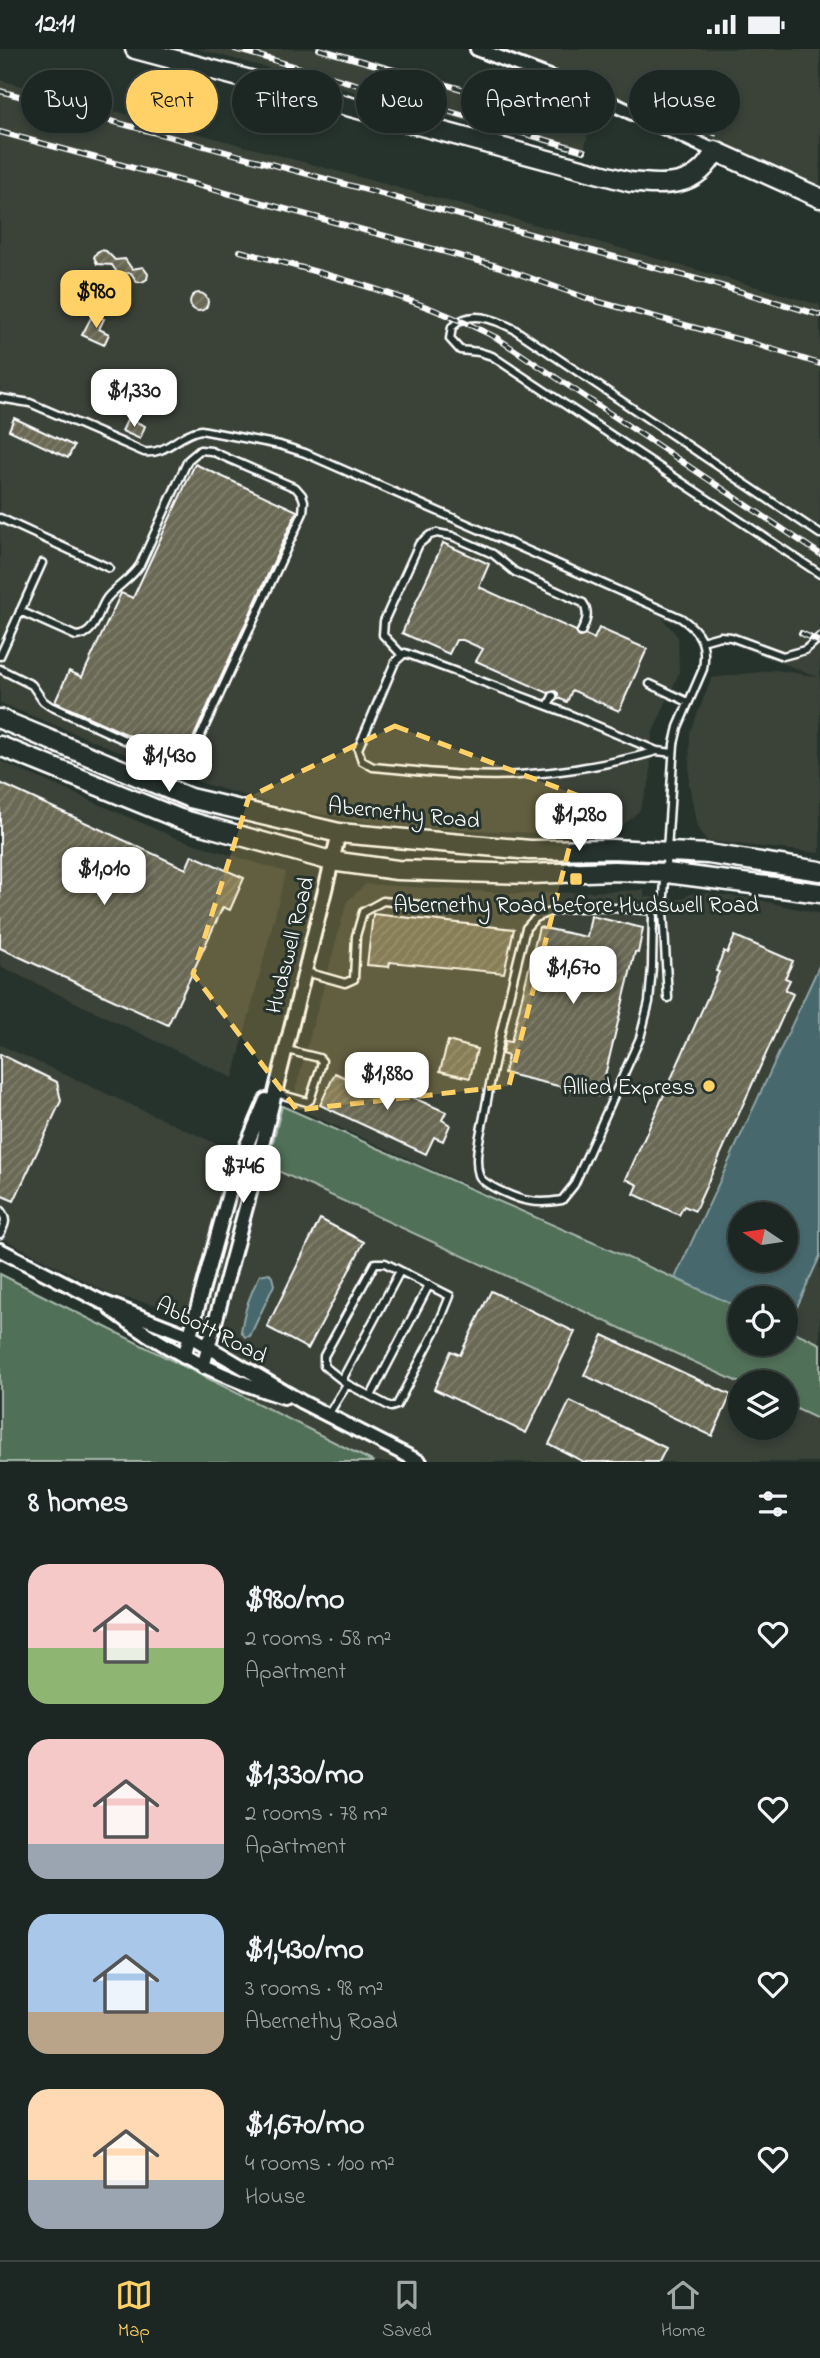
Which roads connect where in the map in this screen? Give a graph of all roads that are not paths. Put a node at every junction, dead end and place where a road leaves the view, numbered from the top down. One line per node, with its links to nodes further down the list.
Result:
1 (135, 49): 3 (main road)
2 (477, 49): 3 (street)
3 (715, 151): 4 (main road)
4 (820, 198)
5 (0, 398): 14 (lane)
6 (0, 518): 9 (lane)
7 (820, 534): 10 (lane)
8 (42, 563): 11 (lane)
9 (109, 568)
10 (820, 574)
11 (20, 611): 16 (lane); 17 (lane)
12 (582, 632): 15 (lane)
13 (820, 637): 14 (lane)
14 (702, 641): 20 (lane)
15 (402, 655): 21 (lane); 24 (lane)
16 (0, 656)
17 (0, 669)
18 (650, 684): 20 (lane)
19 (553, 695): 21 (lane)
20 (688, 702): 25 (lane)
21 (548, 706): 24 (lane)
22 (0, 719): 26 (main road, Abernethy Road)
23 (0, 746): 28 (main road)
24 (657, 751): 25 (lane)
25 (673, 753): 27 (lane)
26 (339, 833): 27 (main road, Abernethy Road); 28 (street, Hudswell Road)
27 (668, 851): 29 (main road, Abernethy Road); 30 (lane)
28 (331, 862): 30 (main road); 35 (street, Hudswell Road)
29 (820, 871)
30 (667, 873): 31 (main road); 34 (lane)
31 (820, 893)
32 (421, 905): 35 (lane)
33 (653, 911): 33 (lane); 34 (lane)
34 (663, 911): 36 (lane)
35 (304, 971): 37 (street, Hudswell Road)
36 (668, 998)
37 (285, 1049): 38 (street, Hudswell Road); 39 (lane)
38 (280, 1068): 39 (street, Hudswell Road); 46 (street, Hudswell Road)
39 (274, 1093): 47 (street, Hudswell Road)
40 (0, 1210): 41 (lane)
41 (0, 1234)
42 (0, 1250): 45 (street, Abbott Road)
43 (400, 1271): 44 (lane); 50 (lane); 50 (lane)
44 (429, 1285): 51 (lane); 51 (lane)
45 (100, 1301): 46 (street, Abbott Road); 48 (street, Abbott Road)
46 (190, 1336): 47 (street, Abbott Road); 48 (street, Hudswell Road)
47 (208, 1347): 49 (street, Hudswell Road); 52 (street, Abbott Road)
48 (184, 1357): 49 (street, Abbott Road)
49 (203, 1367): 52 (street, Abbott Road)
50 (344, 1382): 51 (lane); 53 (lane)
51 (371, 1396)
52 (302, 1402): 53 (street, Abbott Road)
53 (328, 1415): 54 (street, Abbott Road)
54 (420, 1462)

